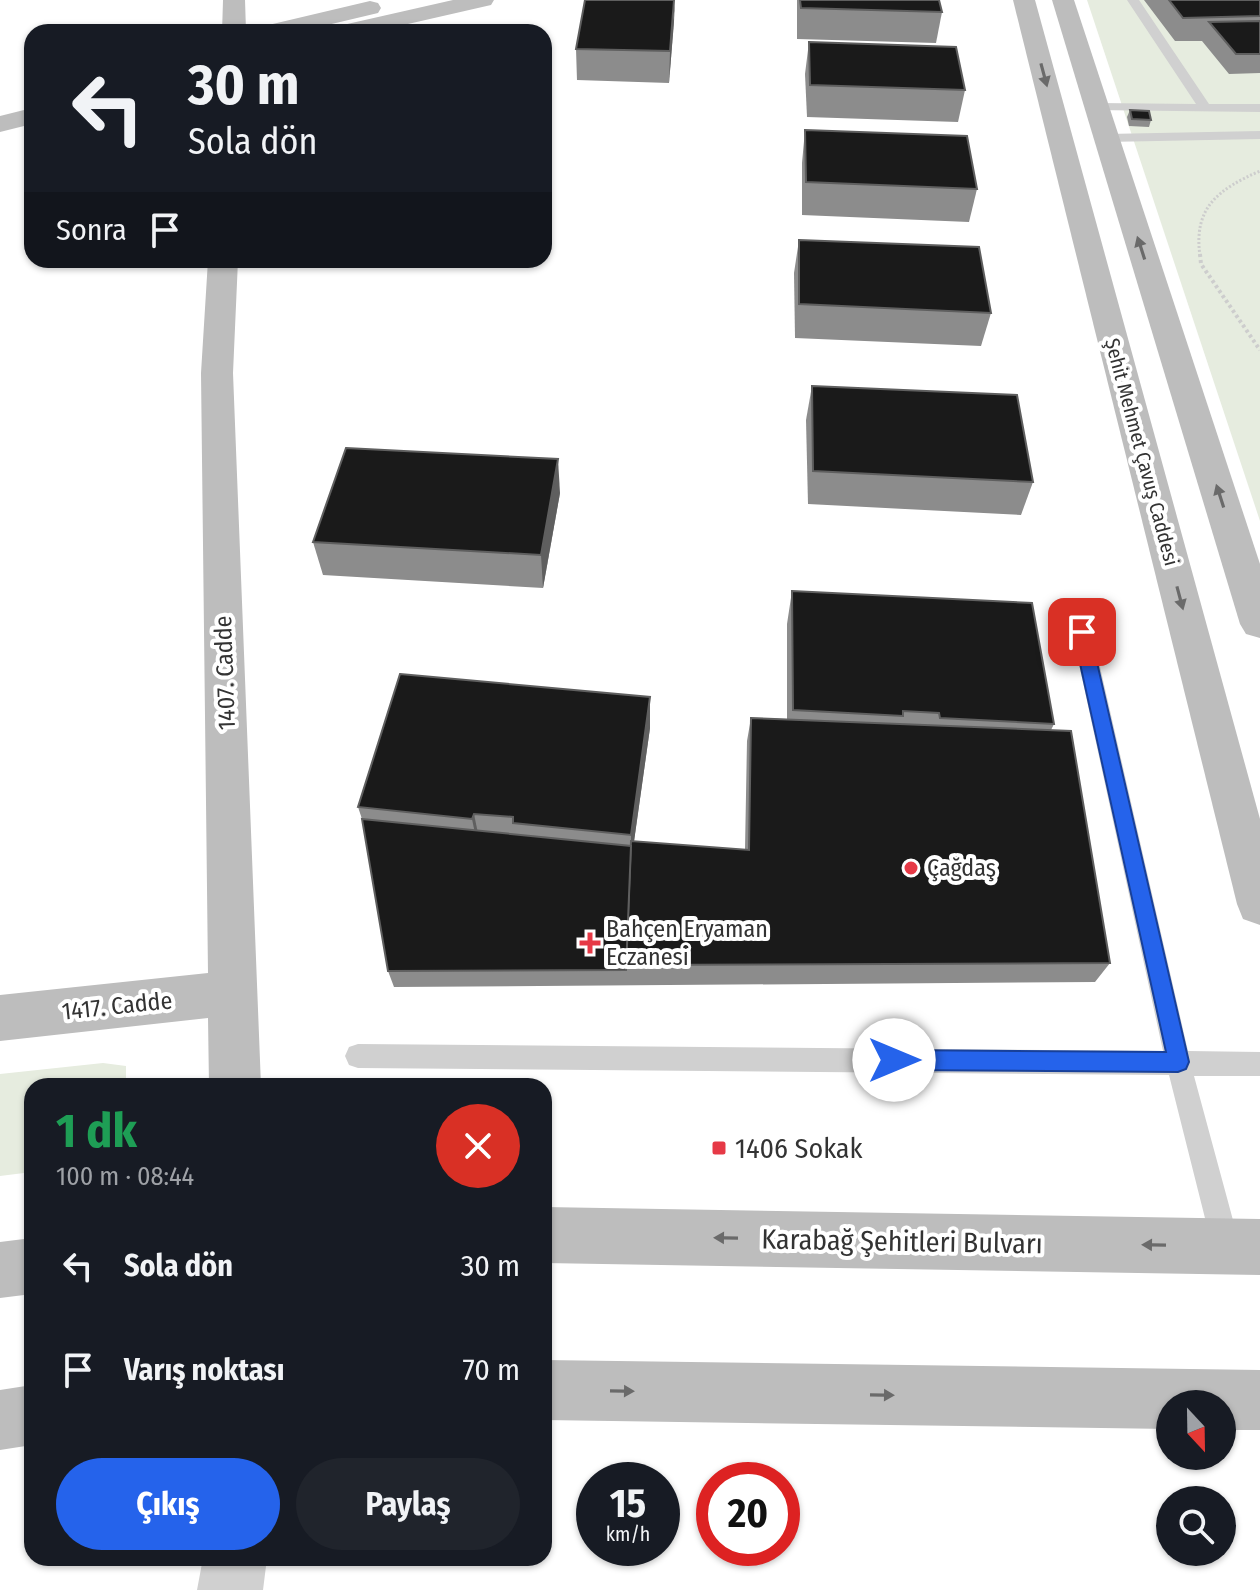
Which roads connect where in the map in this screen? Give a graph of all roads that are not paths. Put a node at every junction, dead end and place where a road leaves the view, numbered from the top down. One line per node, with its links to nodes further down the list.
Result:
1 (234, 0): 7 (main road)
2 (408, 0): 8 (main road)
3 (483, 0): 9 (main road)
4 (1024, 0): 22 (main road, Şehit Mehmet Çavuş Caddesi, one-way to 22)
5 (1063, 0): 12 (main road)
6 (1133, 0): 13 (lane)
7 (234, 24)
8 (303, 24)
9 (377, 24)
10 (24, 98): 11 (main road)
11 (0, 104)
12 (1097, 107): 13 (lane); 18 (main road)
13 (1205, 108): 14 (lane)
14 (1260, 108)
15 (24, 118): 16 (main road)
16 (0, 124)
17 (1260, 135): 18 (lane)
18 (1106, 138): 20 (main road, one-way to 18)
19 (223, 268): 23 (main road, 1407. Cadde)
20 (1260, 624)
21 (1082, 632): 26 (lane)
22 (1260, 904)
23 (233, 993): 24 (main road, 1417. Cadde); 28 (main road, 1407. Cadde)
24 (0, 1018)
25 (358, 1056): 26 (lane)
26 (1178, 1062): 27 (lane); 30 (lane)
27 (1260, 1064)
28 (235, 1078)
29 (552, 1235): 30 (main road, Karabağ Şehitleri Bulvarı, one-way to 29)
30 (1243, 1246)
31 (24, 1267): 32 (main road)
32 (0, 1270)
33 (552, 1390): 34 (main road, one-way to 34)
34 (1260, 1400)
35 (24, 1416): 36 (main road)
36 (0, 1420)
37 (234, 1566): 38 (street)
38 (230, 1590)

